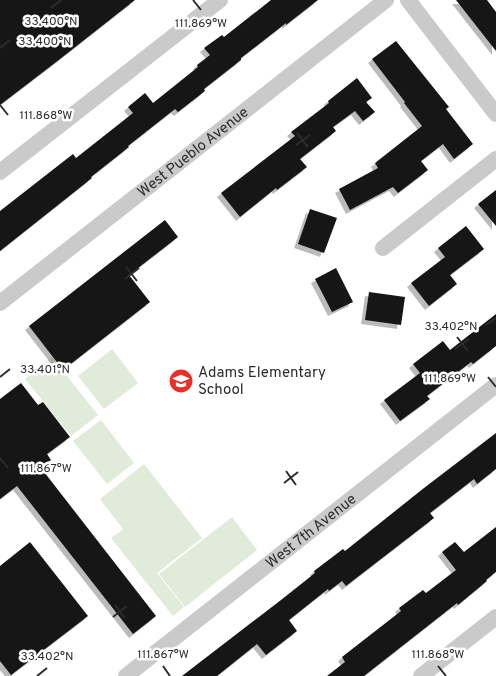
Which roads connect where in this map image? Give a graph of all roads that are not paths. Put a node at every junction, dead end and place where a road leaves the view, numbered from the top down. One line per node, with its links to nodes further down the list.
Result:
1 (220, 0): 6 (street)
2 (386, 0): 8 (street, West Pueblo Avenue)
3 (408, 0): 4 (street)
4 (496, 114)
5 (496, 159): 7 (street)
6 (0, 172)
7 (383, 248)
8 (0, 303)
9 (496, 385): 11 (street, West 7th Avenue)
10 (496, 617): 12 (street)
11 (126, 676)
12 (420, 676)

